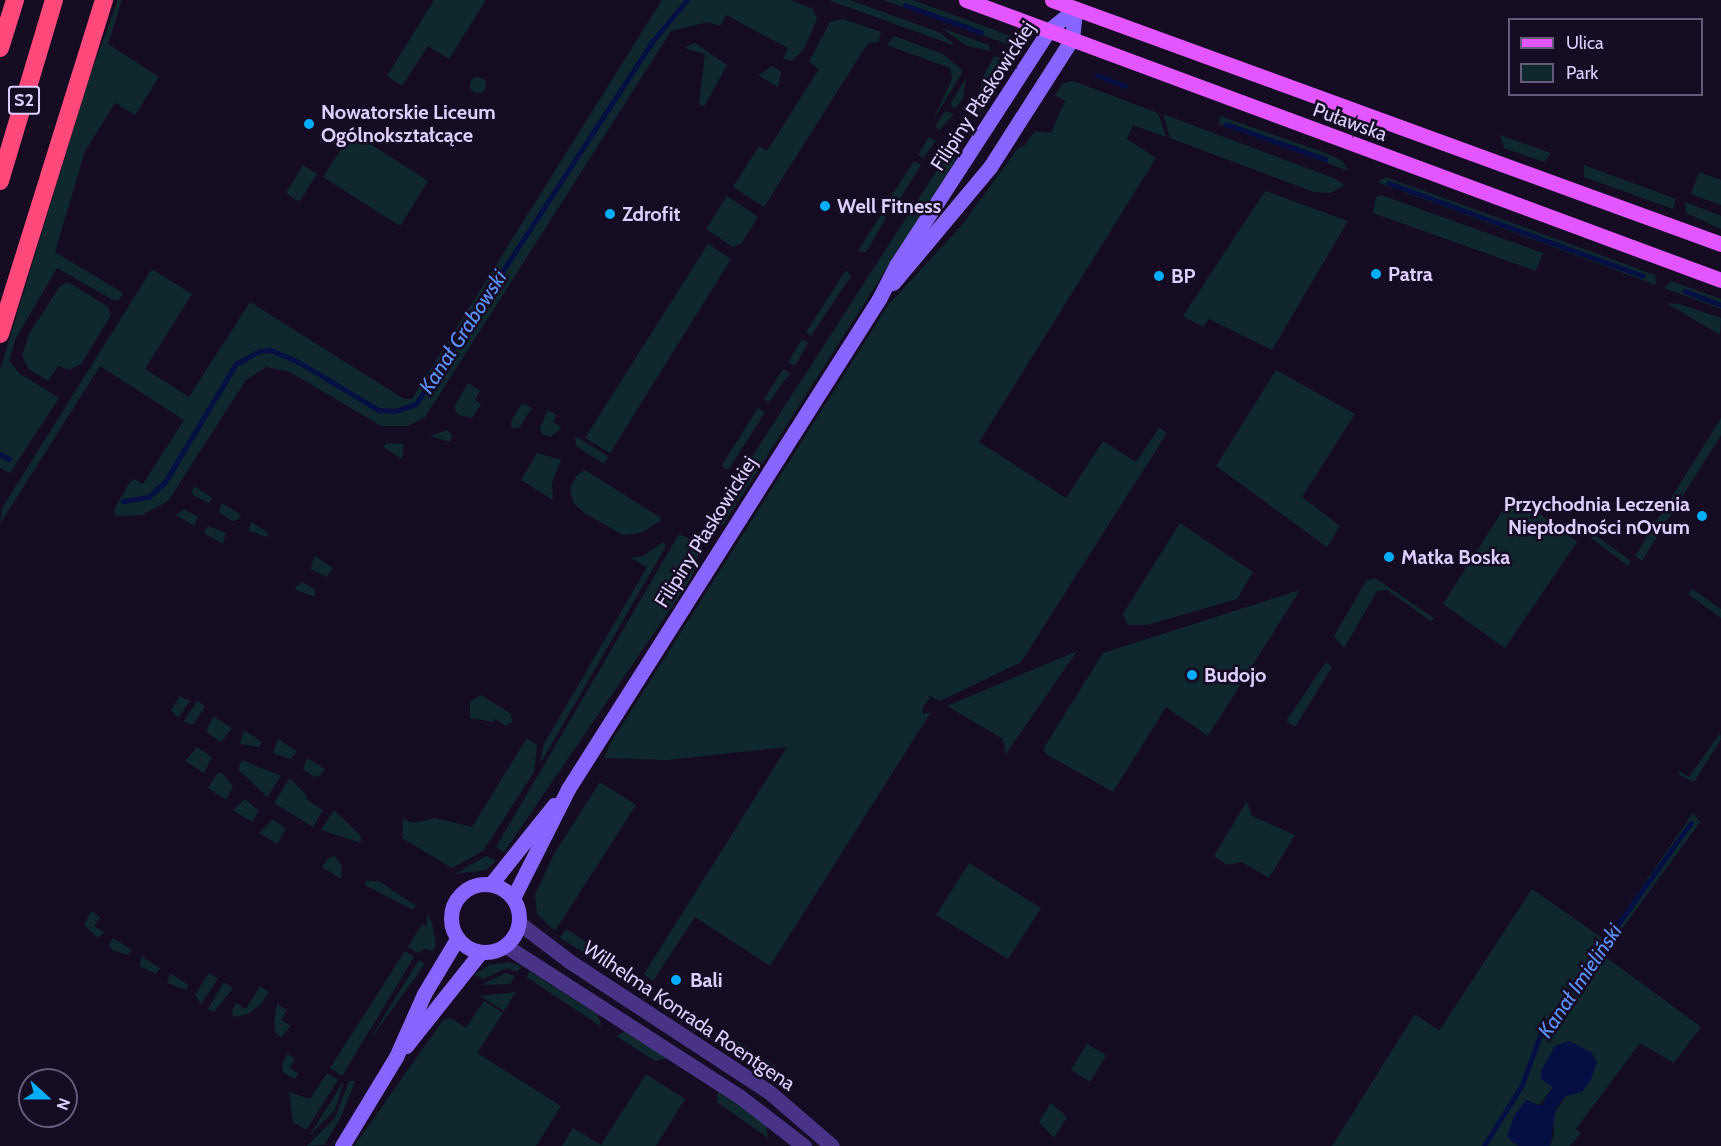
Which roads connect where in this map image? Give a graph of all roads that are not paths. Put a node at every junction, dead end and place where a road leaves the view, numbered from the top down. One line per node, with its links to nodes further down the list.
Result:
1 (15, 0): 9 (highway)
2 (54, 0): 10 (highway, S2)
3 (104, 0): 14 (highway)
4 (966, 0): 7 (main road, Puławska)
5 (1052, 0): 6 (main road, Puławska)
6 (1075, 9): 7 (main road, Filipiny Płaskowickiej); 8 (main road, Filipiny Płaskowickiej); 11 (main road, Puławska)
7 (1049, 30): 8 (main road, Puławska); 13 (main road, Filipiny Płaskowickiej)
8 (1072, 39): 12 (main road, Puławska); 13 (main road, Filipiny Płaskowickiej)
9 (0, 48)
10 (0, 181)
11 (1721, 244)
12 (1721, 280)
13 (879, 298): 15 (main road, Filipiny Płaskowickiej)
14 (0, 334)
15 (568, 789): 16 (main road, Filipiny Płaskowickiej); 17 (main road, Filipiny Płaskowickiej)
16 (491, 884): 17 (main road); 19 (main road)
17 (513, 898): 18 (main road)
18 (519, 923): 20 (main road); 25 (street, Wilhelma Konrada Roentgena)
19 (457, 939): 21 (main road); 22 (main road)
20 (506, 946): 21 (main road); 24 (street, Wilhelma Konrada Roentgena)
21 (480, 952): 22 (main road)
22 (396, 1057): 23 (main road)
23 (342, 1146)
24 (804, 1146)
25 (832, 1146)

